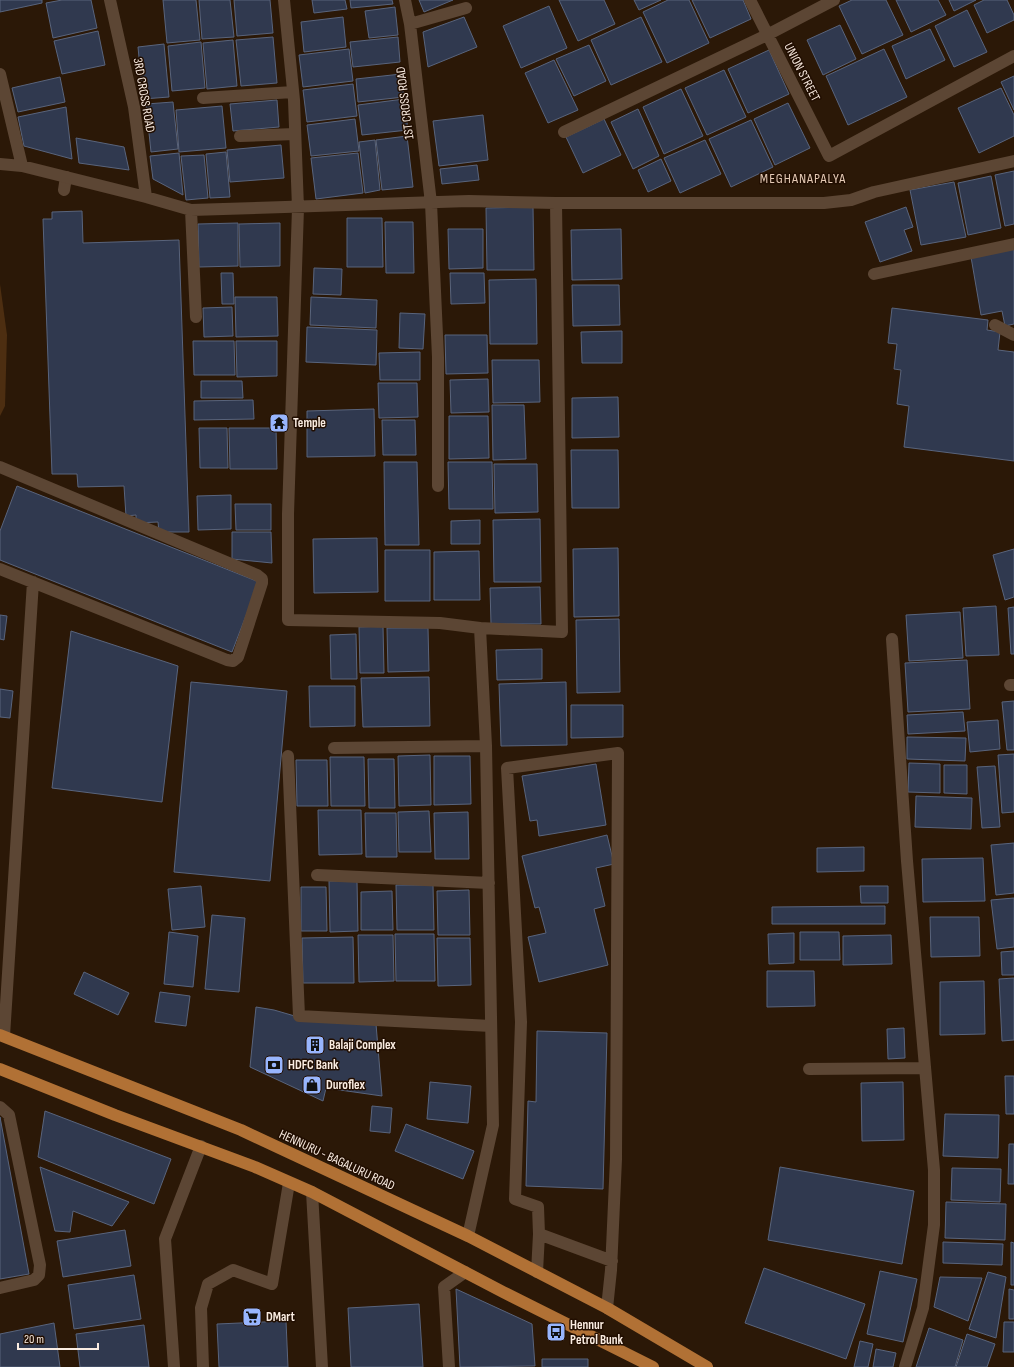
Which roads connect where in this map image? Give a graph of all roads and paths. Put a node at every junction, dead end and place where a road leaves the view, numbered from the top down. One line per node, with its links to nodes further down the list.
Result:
1 (110, 0): 21 (street, 3RD CROSS ROAD)
2 (284, 0): 11 (street)
3 (405, 0): 7 (street, 1ST CROSS ROAD)
4 (750, 0): 8 (street, UNION STREET)
5 (834, 0): 8 (street)
6 (466, 8): 7 (street)
7 (410, 24): 22 (street, 1ST CROSS ROAD)
8 (767, 35): 9 (street, UNION STREET); 13 (street)
9 (1014, 56)
10 (0, 74): 18 (street)
11 (293, 92): 12 (street); 14 (street)
12 (203, 98)
13 (564, 132)
14 (295, 134): 15 (street); 24 (street)
15 (240, 136)
16 (1014, 161): 23 (street)
17 (0, 164): 18 (street)
18 (22, 166): 19 (street)
19 (66, 177): 20 (street); 21 (street)
20 (64, 190)
21 (146, 197): 25 (street)
22 (431, 203): 23 (street); 24 (street); 32 (street, 1ST CROSS ROAD)
23 (556, 203): 35 (street)
24 (298, 208): 25 (street); 35 (street)
25 (191, 210): 28 (street)
26 (1014, 244): 27 (street)
27 (874, 274)
28 (196, 317)
29 (995, 325): 30 (street)
30 (1014, 335)
31 (0, 467): 34 (street)
32 (438, 486)
33 (0, 569): 34 (street)
34 (32, 582): 43 (street)
35 (480, 628): 37 (street)
36 (892, 639): 45 (street)
37 (486, 746): 38 (street); 41 (street)
38 (334, 748)
39 (288, 756): 42 (street)
40 (317, 875): 41 (street)
41 (489, 883): 42 (street)
42 (492, 1026): 52 (street)
43 (2, 1035): 52 (main road, HENNURU - BAGALURU ROAD)
44 (809, 1068): 45 (street)
45 (925, 1068): 64 (street)
46 (0, 1069): 48 (main road)
47 (0, 1107): 56 (street)
48 (200, 1146): 49 (main road); 58 (street)
49 (289, 1183): 50 (main road); 59 (street)
50 (312, 1192): 54 (main road); 60 (street)
51 (539, 1234): 53 (street); 53 (street); 55 (street)
52 (468, 1236): 55 (main road, HENNURU - BAGALURU ROAD)
53 (612, 1261): 57 (street)
54 (464, 1272): 61 (street); 62 (main road)
55 (537, 1272): 57 (main road, HENNURU - BAGALURU ROAD)
56 (0, 1288)
57 (608, 1308): 63 (main road, HENNURU - BAGALURU ROAD)
58 (174, 1367)
59 (203, 1367)
60 (322, 1367)
61 (449, 1367)
62 (653, 1367)
63 (707, 1367)
64 (905, 1367)

